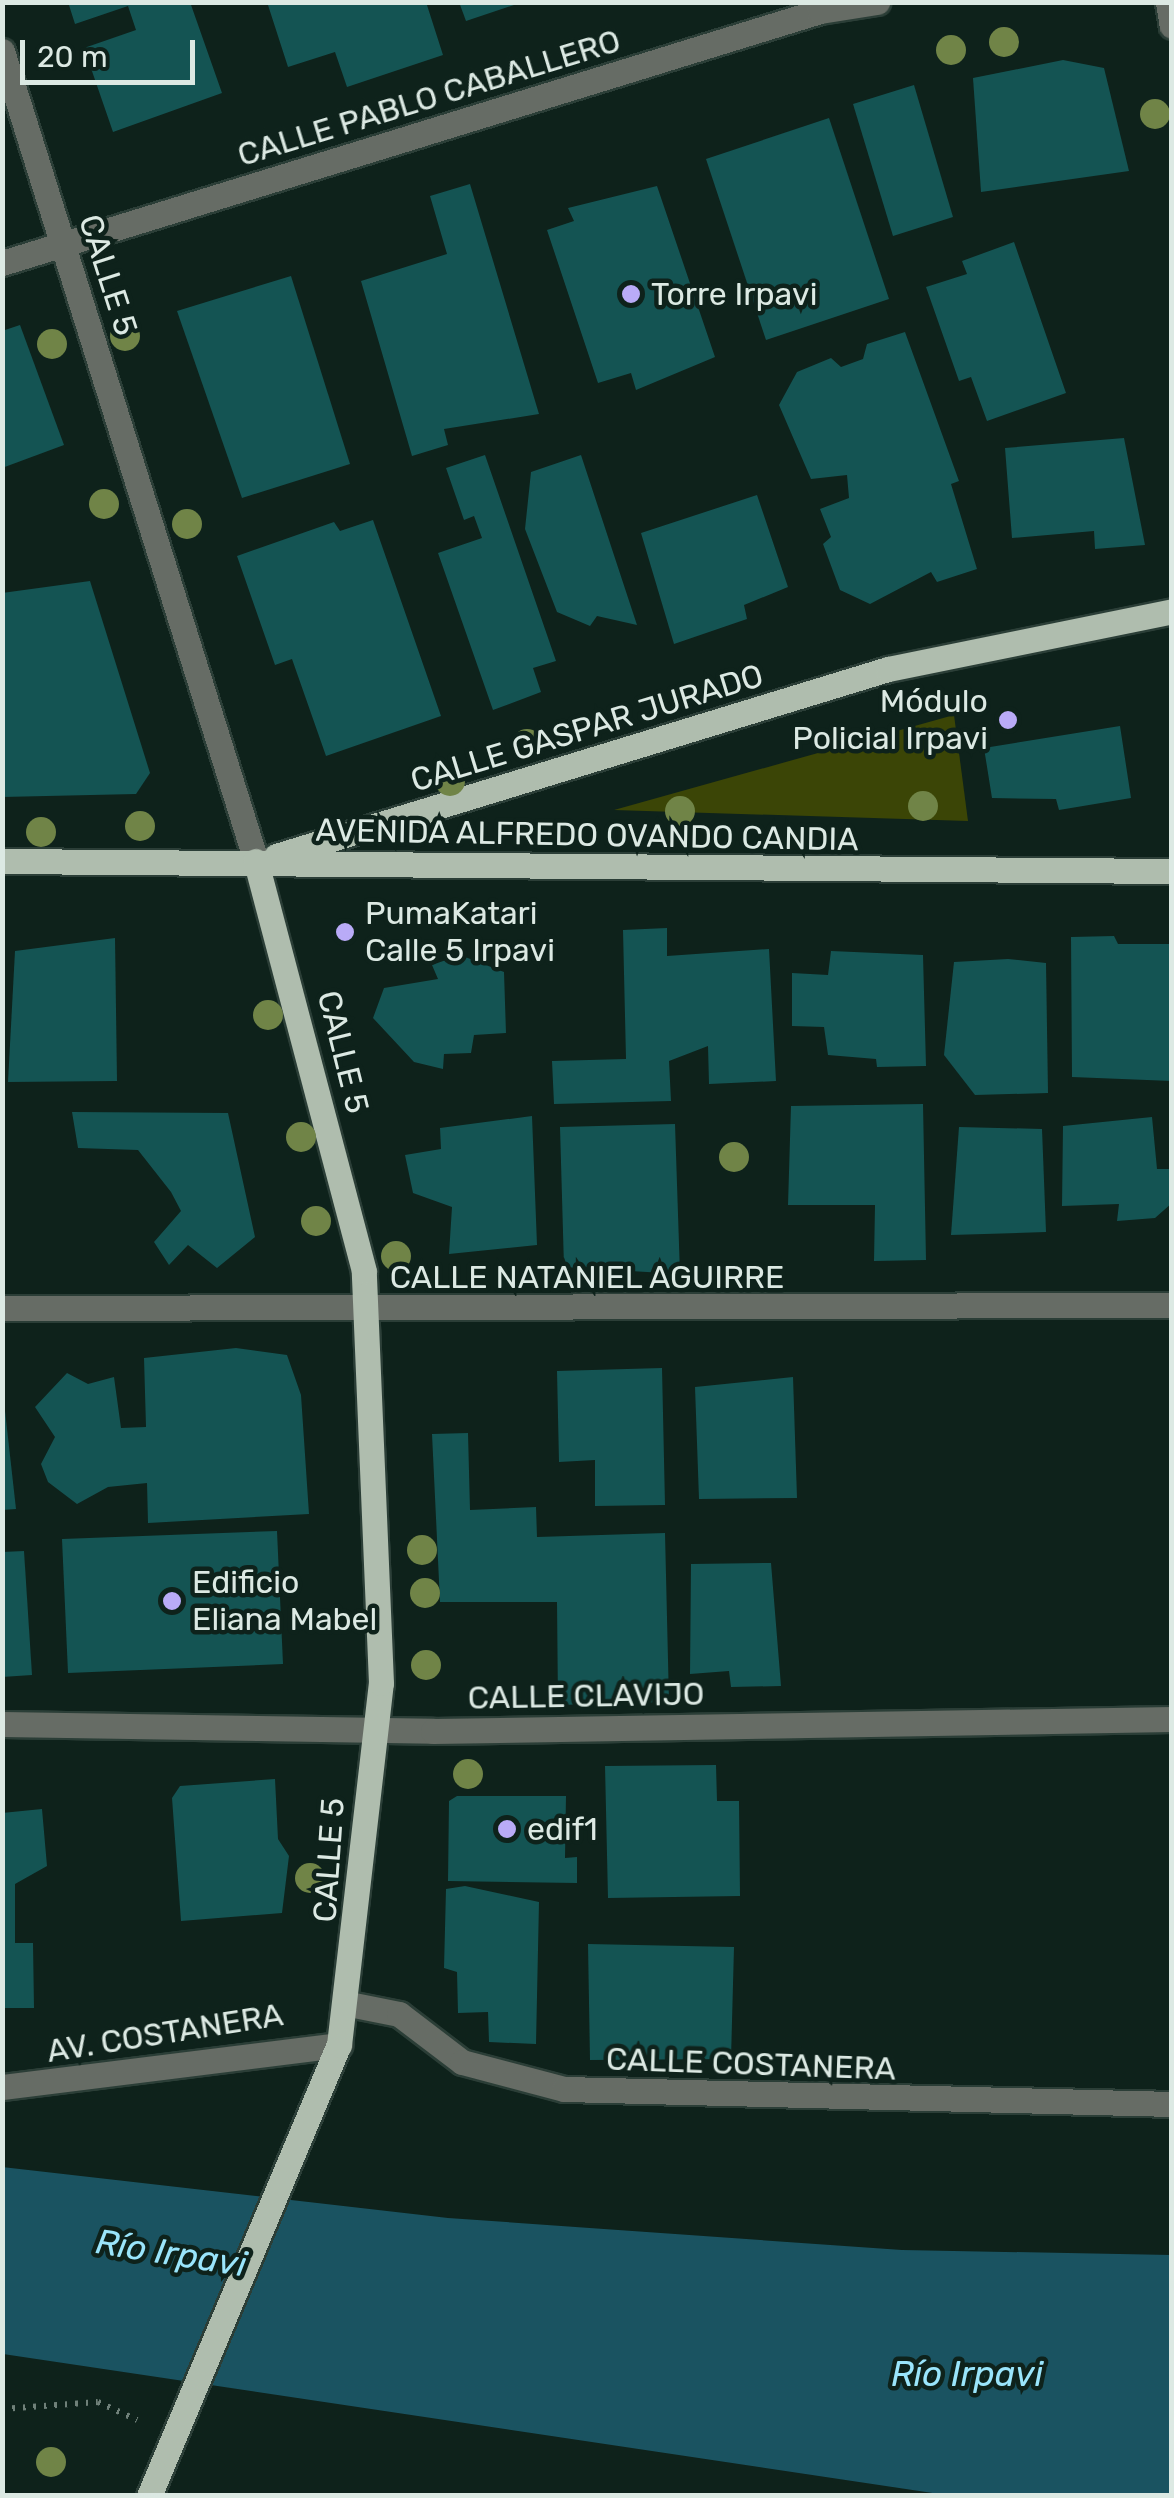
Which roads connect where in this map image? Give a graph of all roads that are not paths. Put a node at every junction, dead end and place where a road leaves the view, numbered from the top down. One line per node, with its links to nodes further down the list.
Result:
1 (877, 2): 5 (street, CALLE PABLO CABALLERO)
2 (1168, 2): 3 (street)
3 (1172, 26)
4 (2, 51): 5 (street, CALLE 5)
5 (64, 244): 6 (street, CALLE PABLO CABALLERO); 9 (street, CALLE 5)
6 (2, 264)
7 (1172, 612): 9 (main road, CALLE GASPAR JURADO)
8 (2, 860): 9 (main road, AVENIDA ALFREDO OVANDO CANDIA)
9 (256, 861): 10 (main road, AVENIDA ALFREDO OVANDO CANDIA); 13 (main road, CALLE 5)
10 (1172, 871)
11 (1172, 1305): 13 (street, CALLE NATANIEL AGUIRRE)
12 (2, 1308): 13 (street, CALLE NATANIEL AGUIRRE)
13 (368, 1312): 16 (main road, CALLE 5)
14 (1172, 1719): 16 (street, CALLE CLAVIJO)
15 (2, 1724): 16 (street, CALLE CLAVIJO)
16 (376, 1730): 17 (main road, CALLE 5)
17 (349, 2004): 18 (main road, CALLE 5); 20 (street, CALLE COSTANERA)
18 (339, 2045): 19 (street, AV. COSTANERA); 21 (main road, CALLE 5)
19 (2, 2087)
20 (1172, 2104)
21 (149, 2496)

